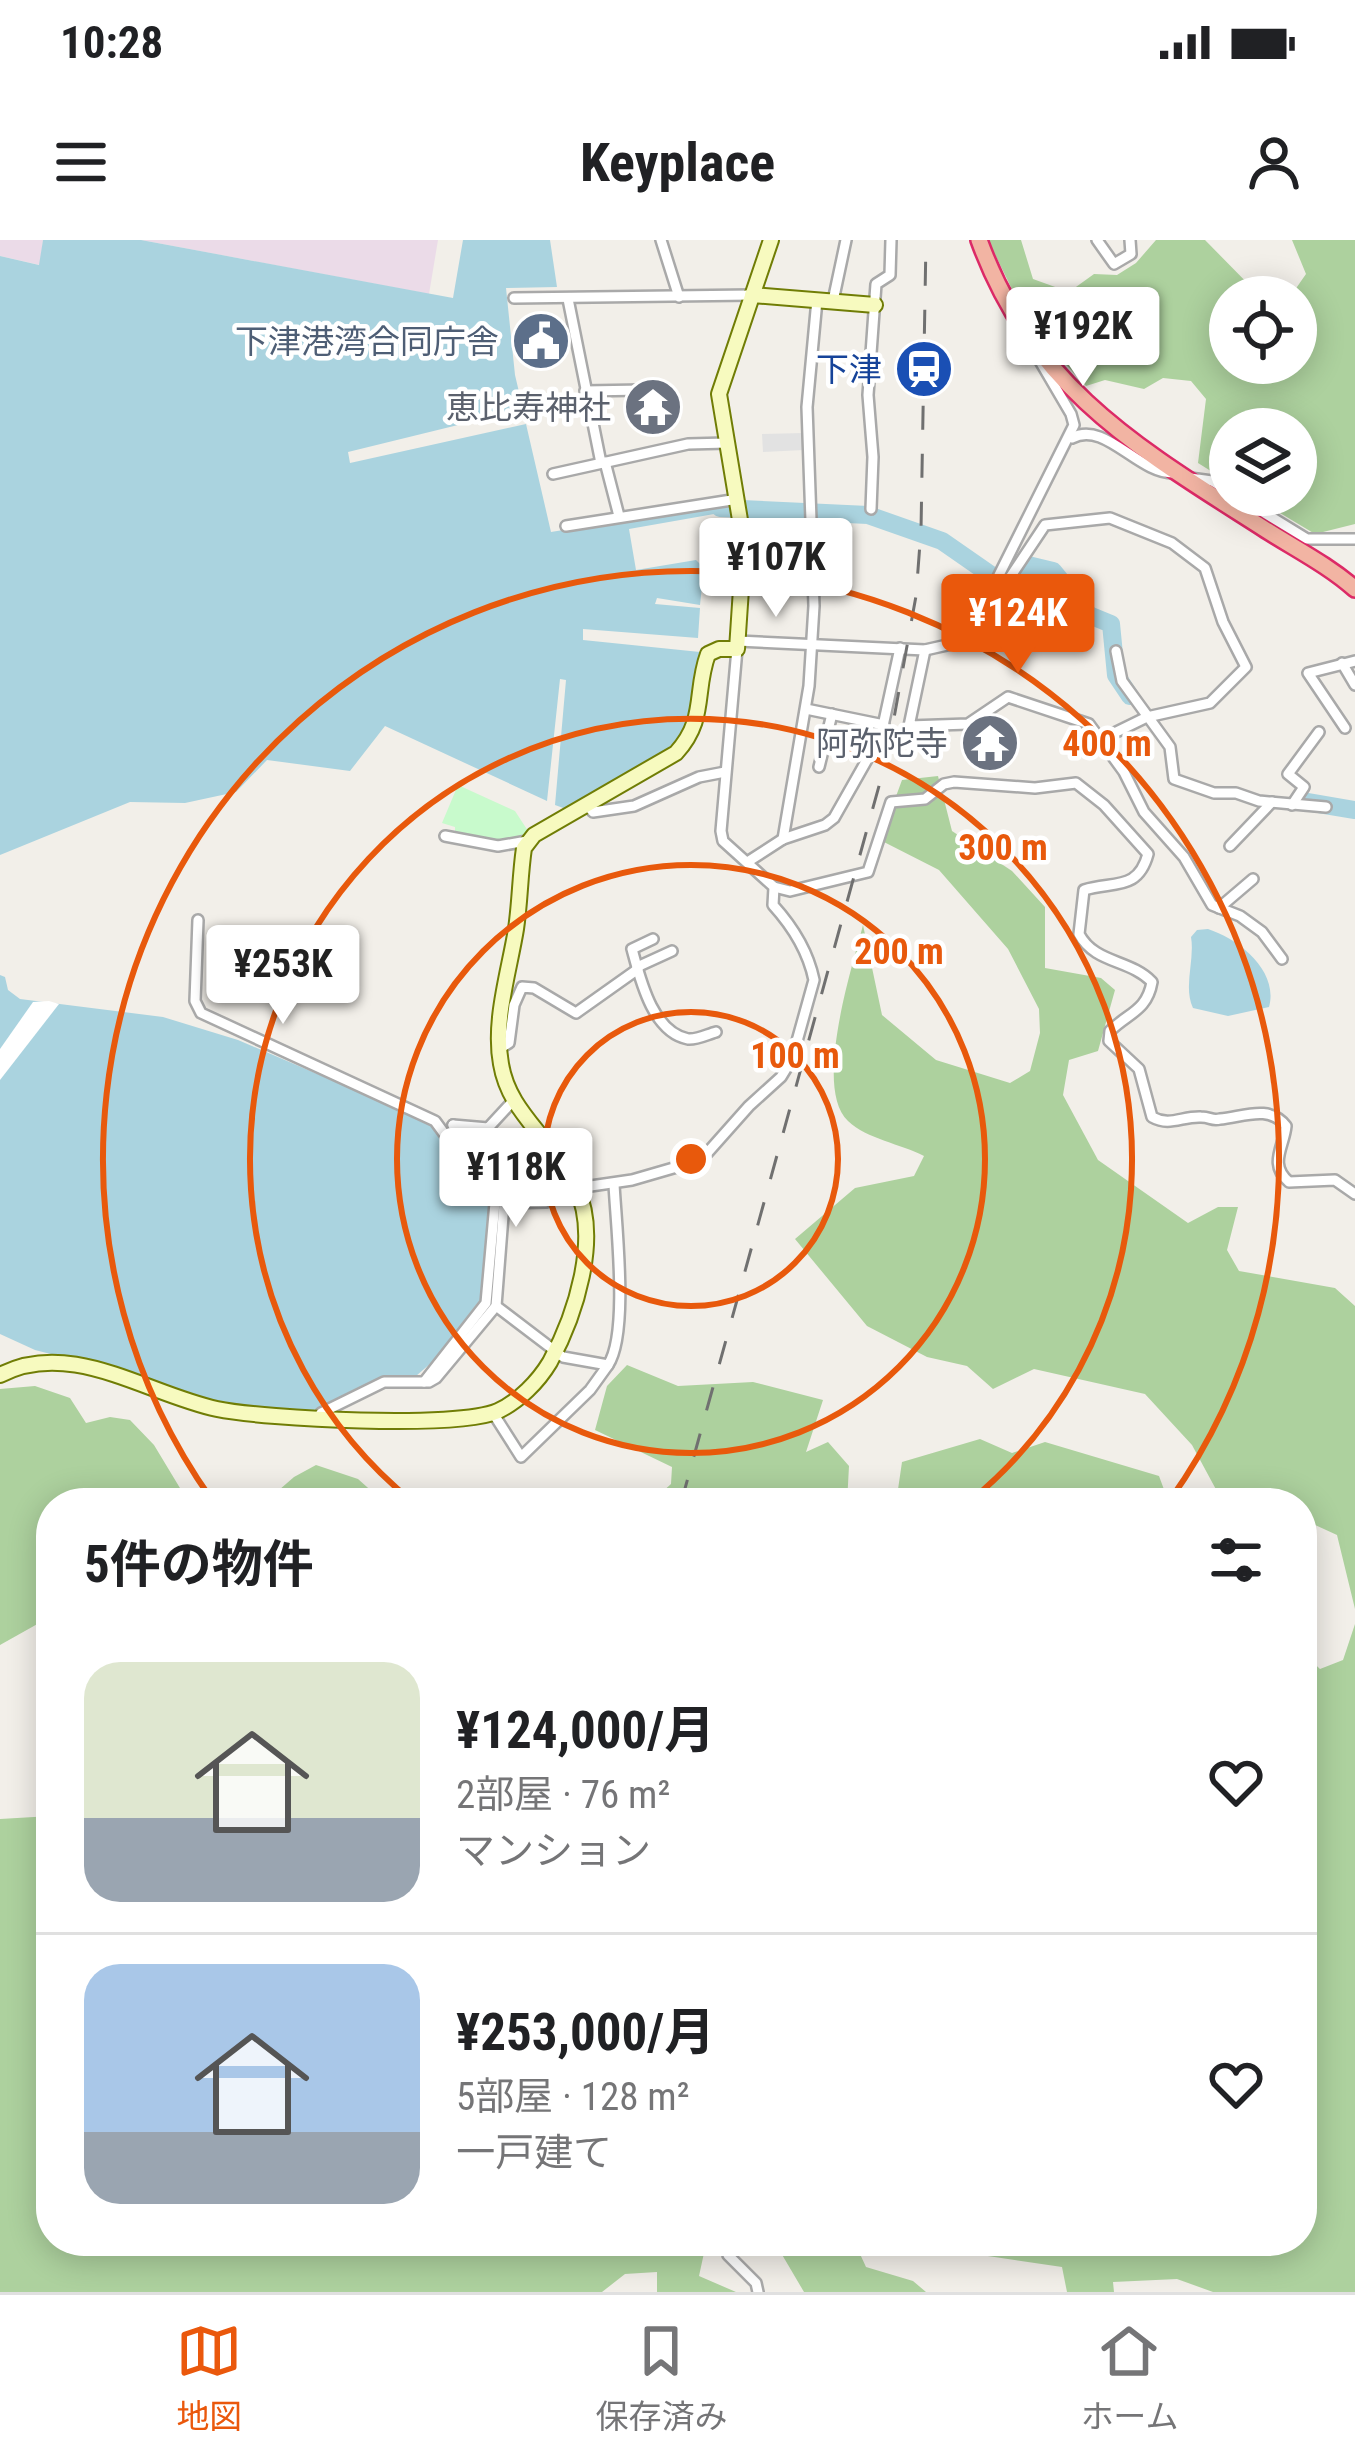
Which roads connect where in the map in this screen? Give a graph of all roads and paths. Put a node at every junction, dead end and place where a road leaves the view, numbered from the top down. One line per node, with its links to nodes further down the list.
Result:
1 (661, 240): 9 (street)
2 (846, 240): 12 (street)
3 (891, 240): 13 (street)
4 (979, 240): 14 (highway)
5 (1097, 240): 6 (street)
6 (1130, 240)
7 (767, 242): 8 (main road)
8 (752, 295): 9 (street); 12 (main road); 17 (main road)
9 (679, 297): 11 (street)
10 (514, 298): 11 (street)
11 (568, 299): 16 (street)
12 (825, 301): 13 (main road); 31 (street)
13 (874, 304): 24 (street)
14 (1027, 334): 18 (street); 20 (highway)
15 (643, 390): 16 (street)
16 (585, 391): 19 (street)
17 (727, 443): 19 (street); 23 (main road)
18 (1063, 446): 20 (street); 30 (street)
19 (603, 463): 21 (street); 25 (street)
20 (1177, 473): 22 (street); 29 (highway)
21 (553, 474)
22 (1209, 480)
23 (739, 503): 25 (street); 32 (main road)
24 (872, 509)
25 (619, 516): 27 (street)
26 (1269, 516): 28 (street)
27 (566, 526)
28 (1355, 539)
29 (1355, 590)
30 (990, 596): 34 (street); 41 (street)
31 (811, 644): 32 (street); 33 (street); 39 (street)
32 (738, 645): 47 (street); 49 (main road)
33 (900, 648): 34 (street); 42 (street)
34 (926, 650): 45 (street)
35 (1116, 651): 41 (street)
36 (1355, 661): 37 (street)
37 (1342, 663): 38 (street); 43 (street)
38 (1355, 685)
39 (806, 709): 40 (street); 53 (street)
40 (832, 715): 42 (street); 46 (street)
41 (1147, 717): 45 (street); 48 (street)
42 (884, 725): 53 (street)
43 (1345, 728)
44 (1319, 733): 50 (street)
45 (1102, 739): 59 (street)
46 (819, 767)
47 (725, 772): 49 (street); 56 (street)
48 (1272, 802): 50 (street); 55 (street)
49 (587, 805): 54 (main road)
50 (1292, 805): 51 (street)
51 (1326, 807)
52 (445, 836): 54 (street)
53 (784, 839): 56 (street)
54 (527, 841): 66 (main road)
55 (1230, 846)
56 (749, 861): 58 (street)
57 (1253, 879): 59 (street)
58 (774, 887): 69 (street); 71 (street)
59 (1219, 908): 63 (street)
60 (198, 920): 68 (street)
61 (653, 940): 64 (street)
62 (672, 951): 64 (street)
63 (1282, 959)
64 (638, 968): 65 (street); 66 (street)
65 (716, 1032)
66 (499, 1049): 67 (main road)
67 (513, 1101): 68 (street); 70 (main road)
68 (448, 1126): 72 (street); 77 (street)
69 (614, 1184): 70 (street); 75 (street)
70 (577, 1188): 72 (street); 74 (main road)
71 (1355, 1194)
72 (504, 1203): 73 (street)
73 (496, 1306): 74 (street); 77 (street)
74 (556, 1350): 75 (street); 78 (main road)
75 (608, 1365): 78 (street)
76 (0, 1375): 79 (main road)
77 (424, 1382): 79 (street)
78 (494, 1413): 79 (main road)
79 (319, 1418)
80 (729, 2256): 81 (street)
81 (758, 2292)

